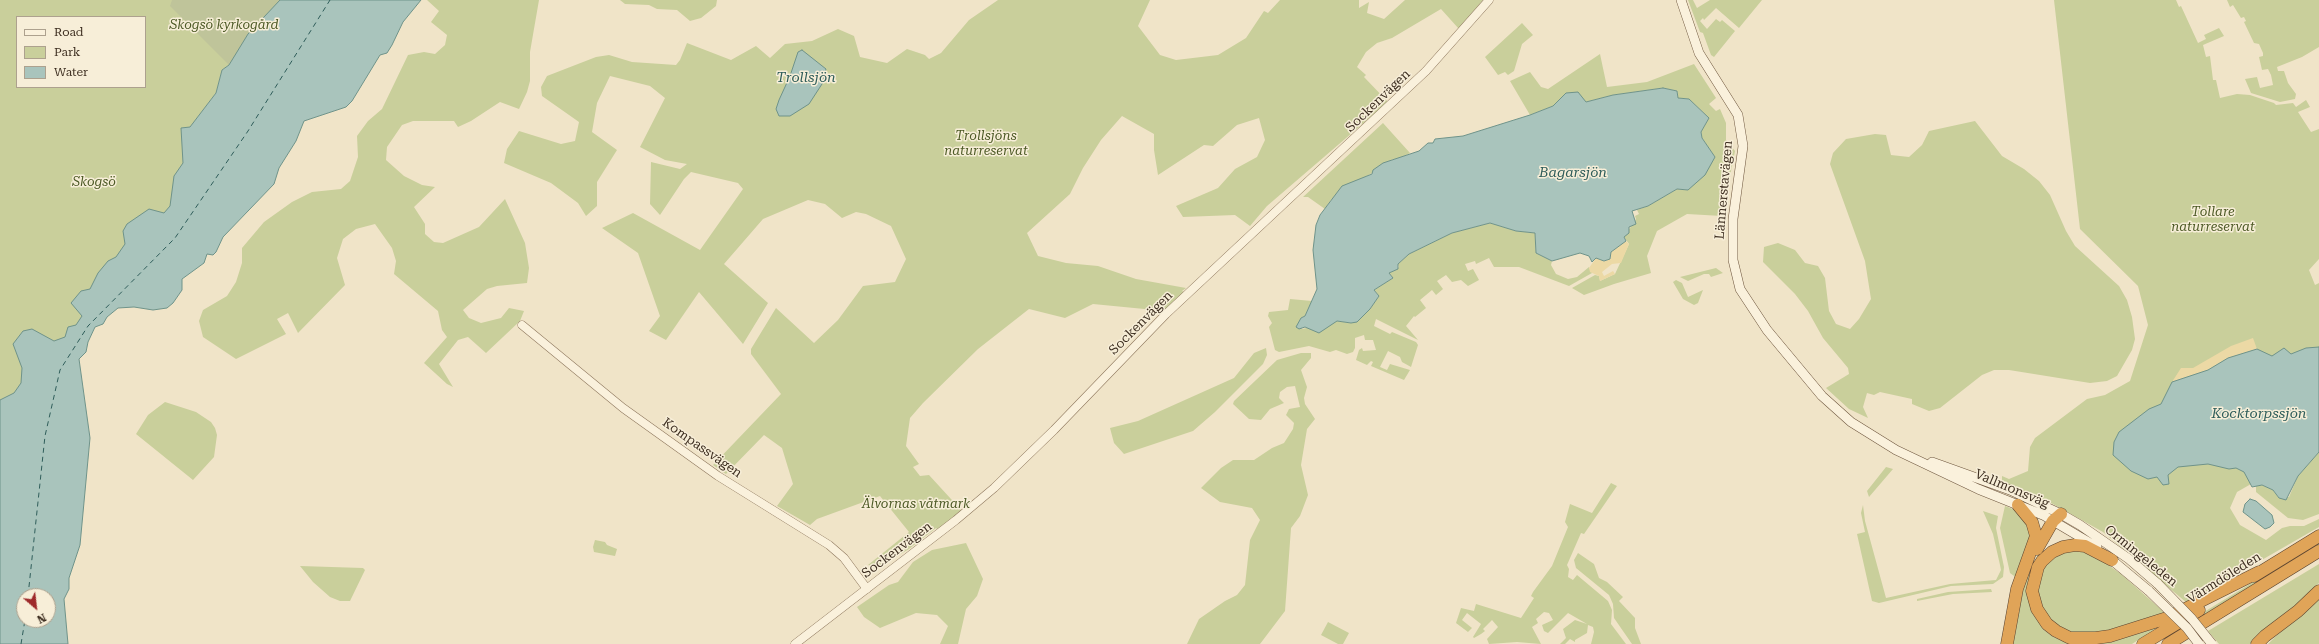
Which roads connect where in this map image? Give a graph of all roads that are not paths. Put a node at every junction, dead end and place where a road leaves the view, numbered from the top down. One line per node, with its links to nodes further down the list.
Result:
1 (1489, 0): 13 (street, Sockenvägen)
2 (1681, 0): 4 (main road, Lännerstavägen)
3 (522, 325): 13 (street, Kompassvägen)
4 (1896, 450): 5 (main road, Vallmonsväg); 6 (main road)
5 (2018, 505): 6 (main road, Vallmonsväg); 10 (highway)
6 (2058, 520): 9 (main road, Vallmonsväg); 10 (highway); 11 (highway); 20 (main road, Ormingeleden, bridge)
7 (2319, 536): 12 (highway, Värmdöleden)
8 (2319, 551): 18 (highway, Värmdöleden)
9 (2112, 560): 11 (highway); 19 (main road, Ormingeleden, bridge)
10 (2025, 568): 16 (highway)
11 (2038, 568): 12 (highway)
12 (2260, 572): 17 (highway, Värmdöleden)
13 (867, 589): 15 (street, Sockenvägen)
14 (2319, 591): 21 (highway)
15 (794, 644)
16 (2007, 644)
17 (2143, 644)
18 (2168, 644)
19 (2199, 644)
20 (2212, 644)
21 (2257, 644)

